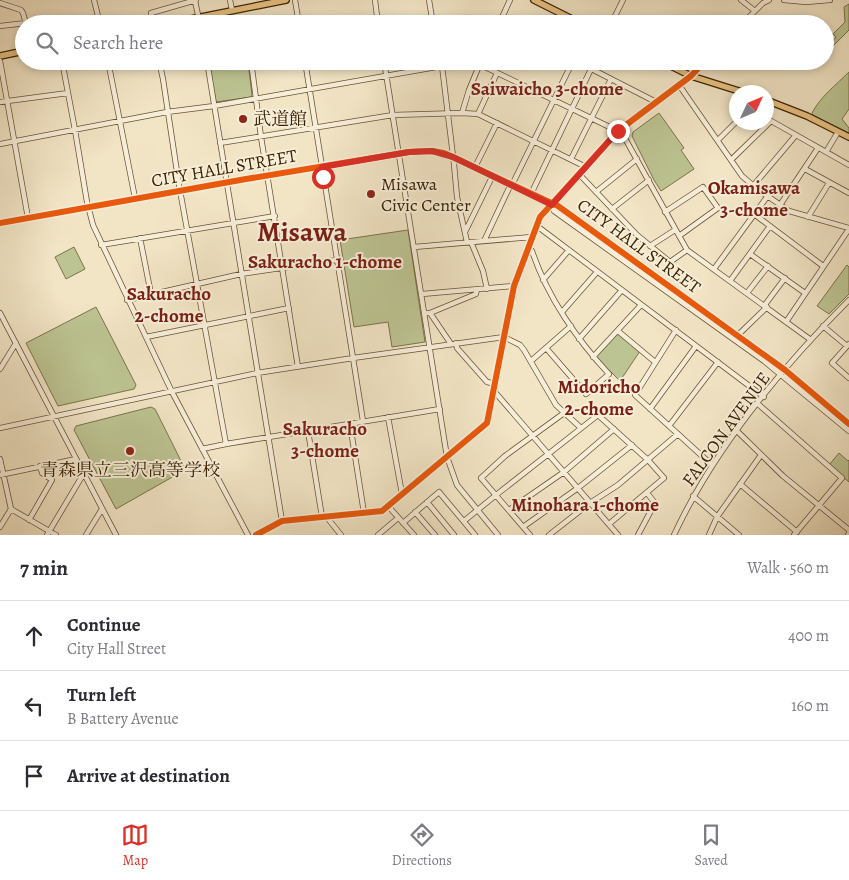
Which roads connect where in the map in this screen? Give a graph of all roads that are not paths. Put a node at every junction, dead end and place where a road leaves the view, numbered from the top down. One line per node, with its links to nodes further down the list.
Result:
1 (94, 0): 19 (street)
2 (195, 0): 20 (street); 21 (street)
3 (230, 0): 16 (street)
4 (286, 0): 16 (main road)
5 (295, 0): 23 (street)
6 (375, 0): 24 (street)
7 (428, 0): 25 (street)
8 (510, 0): 26 (street)
9 (534, 0): 27 (main road)
10 (623, 0): 28 (street)
11 (742, 0): 17 (street)
12 (769, 0): 17 (street)
13 (786, 0): 14 (street)
14 (830, 0)
15 (0, 3): 18 (street)
16 (232, 10): 22 (main road)
17 (755, 11): 29 (street)
18 (23, 15)
19 (98, 15)
20 (151, 15)
21 (198, 15)
22 (216, 15)
23 (298, 15)
24 (377, 15)
25 (432, 15)
26 (502, 15)
27 (564, 15)
28 (616, 15)
29 (751, 15)
30 (15, 24): 31 (street)
31 (0, 26)
32 (15, 53): 33 (main road)
33 (0, 56)
34 (0, 62): 61 (street)
35 (64, 70): 58 (street)
36 (110, 70): 73 (street)
37 (161, 70): 67 (street)
38 (208, 70): 65 (street)
39 (251, 70): 59 (street)
40 (307, 70): 57 (street)
41 (385, 70): 52 (street)
42 (411, 70): 52 (street)
43 (443, 70): 68 (street)
44 (477, 70): 69 (street)
45 (493, 70): 51 (street)
46 (569, 70): 60 (street)
47 (591, 70): 66 (street)
48 (593, 70): 54 (street)
49 (678, 70): 53 (main road)
50 (696, 70): 53 (street)
51 (498, 73): 60 (street); 70 (street)
52 (386, 75): 57 (street); 71 (street)
53 (690, 76): 55 (street); 56 (main road)
54 (611, 79): 63 (street); 72 (street)
55 (678, 85): 63 (street); 85 (street)
56 (729, 88)
57 (310, 89): 59 (street); 76 (street)
58 (68, 93): 61 (street); 78 (street)
59 (256, 99): 65 (street); 83 (street)
60 (554, 100): 66 (street); 87 (street)
61 (8, 101): 62 (street); 86 (street)
62 (0, 102)
63 (656, 102): 80 (street)
64 (774, 103): 81 (main road)
65 (214, 106): 67 (street); 88 (street)
66 (572, 109): 72 (street); 91 (street)
67 (168, 112): 73 (street); 111 (street)
68 (448, 113): 69 (street); 71 (street); 94 (street)
69 (462, 113): 70 (street)
70 (478, 114): 75 (street)
71 (393, 115): 76 (street); 93 (street)
72 (591, 119): 80 (street); 95 (street)
73 (120, 122): 78 (street); 116 (street)
74 (774, 122): 82 (street)
75 (497, 123): 87 (street); 100 (street)
76 (316, 128): 83 (street); 99 (street)
77 (729, 129): 85 (street)
78 (76, 130): 86 (street); 119 (street)
79 (759, 130): 97 (street)
80 (618, 131): 96 (street); 101 (street)
81 (838, 132): 84 (main road); 92 (street)
82 (796, 135): 90 (street); 110 (street)
83 (261, 137): 88 (street); 104 (street)
84 (849, 138)
85 (718, 140): 97 (street)
86 (14, 141): 89 (street); 125 (street)
87 (533, 141): 91 (street); 109 (street)
88 (220, 143): 107 (street)
89 (0, 144)
90 (818, 148): 92 (street); 102 (street)
91 (552, 150): 95 (street); 114 (street)
92 (826, 152): 98 (street)
93 (399, 154): 94 (street, CITY HALL STREET); 99 (street, CITY HALL STREET); 141 (street)
94 (453, 157): 100 (street, CITY HALL STREET); 133 (street)
95 (571, 159): 101 (street)
96 (637, 159): 106 (street); 112 (street)
97 (731, 160): 110 (street)
98 (849, 165)
99 (322, 167): 104 (street, CITY HALL STREET); 146 (street)
100 (475, 167): 105 (street, CITY HALL STREET)
101 (586, 167): 103 (street)
102 (805, 169): 108 (street); 118 (street)
103 (580, 174): 112 (street); 117 (street)
104 (268, 176): 107 (street, CITY HALL STREET); 123 (street)
105 (493, 176): 109 (street, CITY HALL STREET); 133 (street)
106 (649, 180): 120 (street); 121 (street)
107 (226, 182): 111 (street, CITY HALL STREET); 127 (street)
108 (829, 183): 113 (street); 124 (street)
109 (512, 185): 114 (street, CITY HALL STREET); 137 (street)
110 (753, 186): 115 (street)
111 (180, 190): 116 (street, CITY HALL STREET); 131 (street)
112 (596, 192): 120 (street)
113 (849, 193)
114 (531, 194): 117 (street, CITY HALL STREET)
115 (767, 197): 118 (street); 122 (street)
116 (135, 198): 119 (street, CITY HALL STREET)
117 (552, 205): 128 (street); 180 (street, CITY HALL STREET); 200 (street, CITY HALL STREET)
118 (780, 205): 124 (street)
119 (88, 207): 125 (street, CITY HALL STREET); 139 (street)
120 (612, 208): 140 (street)
121 (665, 212): 132 (street); 134 (street)
122 (754, 214): 129 (street); 150 (street)
123 (275, 216): 127 (street); 149 (street)
124 (808, 217): 130 (street)
125 (28, 218): 126 (street, CITY HALL STREET)
126 (0, 223)
127 (234, 223): 131 (street); 152 (street)
128 (537, 226): 135 (street); 143 (street)
129 (770, 226): 145 (street); 148 (street)
130 (849, 229): 148 (street)
131 (188, 230): 136 (street); 156 (street)
132 (676, 230): 134 (street); 140 (street)
133 (465, 232): 138 (street)
134 (679, 236): 144 (street)
135 (532, 237): 137 (street); 142 (street)
136 (140, 238): 139 (street); 163 (street)
137 (484, 241): 138 (street)
138 (469, 242): 141 (street); 158 (street)
139 (101, 245): 165 (street)
140 (650, 246): 144 (street)
141 (414, 247): 164 (street)
142 (528, 248): 154 (street); 157 (street)
143 (569, 250): 151 (street); 154 (street)
144 (687, 250): 150 (street)
145 (750, 254): 147 (street); 155 (street)
146 (336, 260): 149 (street); 192 (street)
147 (768, 266): 153 (street); 161 (street)
148 (823, 266): 162 (street)
149 (283, 267): 152 (street); 169 (street)
150 (714, 269): 155 (street)
151 (598, 272): 160 (street); 171 (street)
152 (241, 274): 156 (street); 173 (street)
153 (785, 278): 162 (street); 168 (street)
154 (543, 280): 171 (street)
155 (730, 281): 161 (street)
156 (198, 284): 163 (street); 175 (street)
157 (514, 286): 158 (street); 182 (street)
158 (487, 288): 159 (street)
159 (477, 289): 164 (street); 172 (street)
160 (622, 290): 167 (street); 183 (street)
161 (747, 293): 168 (street)
162 (805, 293): 174 (street)
163 (151, 294): 165 (street)
164 (422, 294): 172 (street)
165 (128, 300): 181 (street)
166 (849, 300): 177 (street, FALCON AVENUE)
167 (641, 305): 178 (street); 179 (street)
168 (766, 307): 174 (street); 180 (street)
169 (289, 308): 173 (street); 196 (street)
170 (0, 312): 185 (street)
171 (562, 312): 176 (street)
172 (428, 313): 186 (street); 189 (street)
173 (247, 316): 175 (street); 199 (street)
174 (786, 322): 184 (street)
175 (205, 324): 181 (street); 202 (street)
176 (571, 326): 183 (street); 190 (street)
177 (823, 326): 184 (street, FALCON AVENUE); 187 (street)
178 (676, 330): 188 (street); 194 (street)
179 (618, 331): 191 (street); 194 (street)
180 (738, 335): 198 (street, CITY HALL STREET)
181 (146, 337): 205 (street)
182 (504, 337): 186 (street); 193 (street); 203 (street)
183 (579, 339): 191 (street)
184 (810, 340): 198 (street, FALCON AVENUE)
185 (16, 343): 197 (street); 211 (street)
186 (453, 344): 189 (street); 203 (street)
187 (848, 345): 201 (street)
188 (696, 346): 195 (street); 208 (street)
189 (430, 347): 192 (street); 209 (street)
190 (546, 348): 191 (street); 193 (street)
191 (593, 357)
192 (352, 358): 196 (street); 213 (street)
193 (532, 361): 210 (street)
194 (655, 362): 208 (street)
195 (718, 362): 206 (street); 216 (street)
196 (298, 366): 199 (street)
197 (0, 369)
198 (786, 370): 200 (street, FALCON AVENUE); 215 (street, CITY HALL STREET)
199 (257, 373): 202 (street); 225 (street)
200 (782, 375): 206 (street, FALCON AVENUE); 222 (street, CITY HALL STREET)
201 (849, 378)
202 (216, 382): 205 (street); 226 (street)
203 (496, 384): 204 (street)
204 (494, 391): 224 (street); 231 (street)
205 (172, 392): 211 (street); 228 (street)
206 (764, 397): 207 (street, FALCON AVENUE)
207 (758, 404): 221 (street, FALCON AVENUE); 248 (street)
208 (650, 408): 216 (street)
209 (440, 409): 212 (street); 231 (street)
210 (564, 413): 218 (street); 224 (street)
211 (54, 417): 217 (street); 233 (street)
212 (388, 417): 213 (street); 243 (street)
213 (363, 421): 214 (street)
214 (350, 424): 220 (street); 255 (street)
215 (849, 424)
216 (669, 426): 223 (street)
217 (0, 428)
218 (581, 428): 219 (street); 229 (street)
219 (614, 429): 227 (street); 237 (street)
220 (308, 431): 225 (street); 257 (street)
221 (737, 431): 230 (street); 235 (street, FALCON AVENUE)
222 (849, 431)
223 (678, 434): 234 (street); 235 (street)
224 (533, 435): 229 (street); 244 (street)
225 (268, 437): 226 (street); 261 (street)
226 (226, 444): 228 (street)
227 (632, 446): 234 (street); 241 (street)
228 (202, 449): 274 (street)
229 (548, 454): 237 (street); 244 (street)
230 (761, 455): 240 (street); 248 (street)
231 (447, 457): 243 (street); 252 (street)
232 (0, 459): 239 (street)
233 (76, 459): 236 (street); 238 (street)
234 (648, 460): 242 (street); 247 (street)
235 (712, 465): 245 (street, FALCON AVENUE)
236 (40, 466): 239 (street); 260 (street)
237 (564, 472): 241 (street); 253 (street)
238 (84, 473): 250 (street); 268 (street)
239 (2, 475): 251 (street)
240 (740, 484): 256 (street); 270 (street)
241 (578, 488): 247 (street); 265 (street)
242 (647, 493): 264 (street); 287 (street)
243 (402, 494): 249 (street)
244 (496, 495): 252 (street); 253 (street)
245 (694, 496): 256 (street); 288 (street, FALCON AVENUE)
246 (427, 502): 254 (street); 262 (street); 280 (street)
247 (590, 503): 264 (street); 267 (street)
248 (820, 505): 269 (street); 270 (street)
249 (388, 506): 255 (street); 259 (street)
250 (102, 508): 272 (street); 273 (street)
251 (10, 509): 260 (street); 266 (street)
252 (477, 510): 262 (street); 282 (street)
253 (509, 510): 265 (street)
254 (415, 512): 263 (street); 279 (street)
255 (364, 513): 258 (street)
256 (717, 516): 289 (street); 290 (street)
257 (322, 517): 258 (street); 261 (street)
258 (328, 517): 276 (street)
259 (398, 518): 263 (street); 277 (street)
260 (29, 520): 268 (street)
261 (282, 521): 275 (street)
262 (464, 522): 281 (street)
263 (403, 523): 278 (street)
264 (608, 524): 286 (street)
265 (523, 527): 283 (street)
266 (0, 528)
267 (555, 530): 284 (street); 285 (street)
268 (48, 533): 271 (street)
269 (849, 533)
270 (795, 534)
271 (56, 535)
272 (86, 535)
273 (116, 535)
274 (248, 535)
275 (256, 535)
276 (341, 535)
277 (378, 535)
278 (413, 535)
279 (435, 535)
280 (454, 535)
281 (475, 535)
282 (498, 535)
283 (530, 535)
284 (549, 535)
285 (559, 535)
286 (618, 535)
287 (638, 535)
288 (674, 535)
289 (709, 535)
290 (739, 535)

